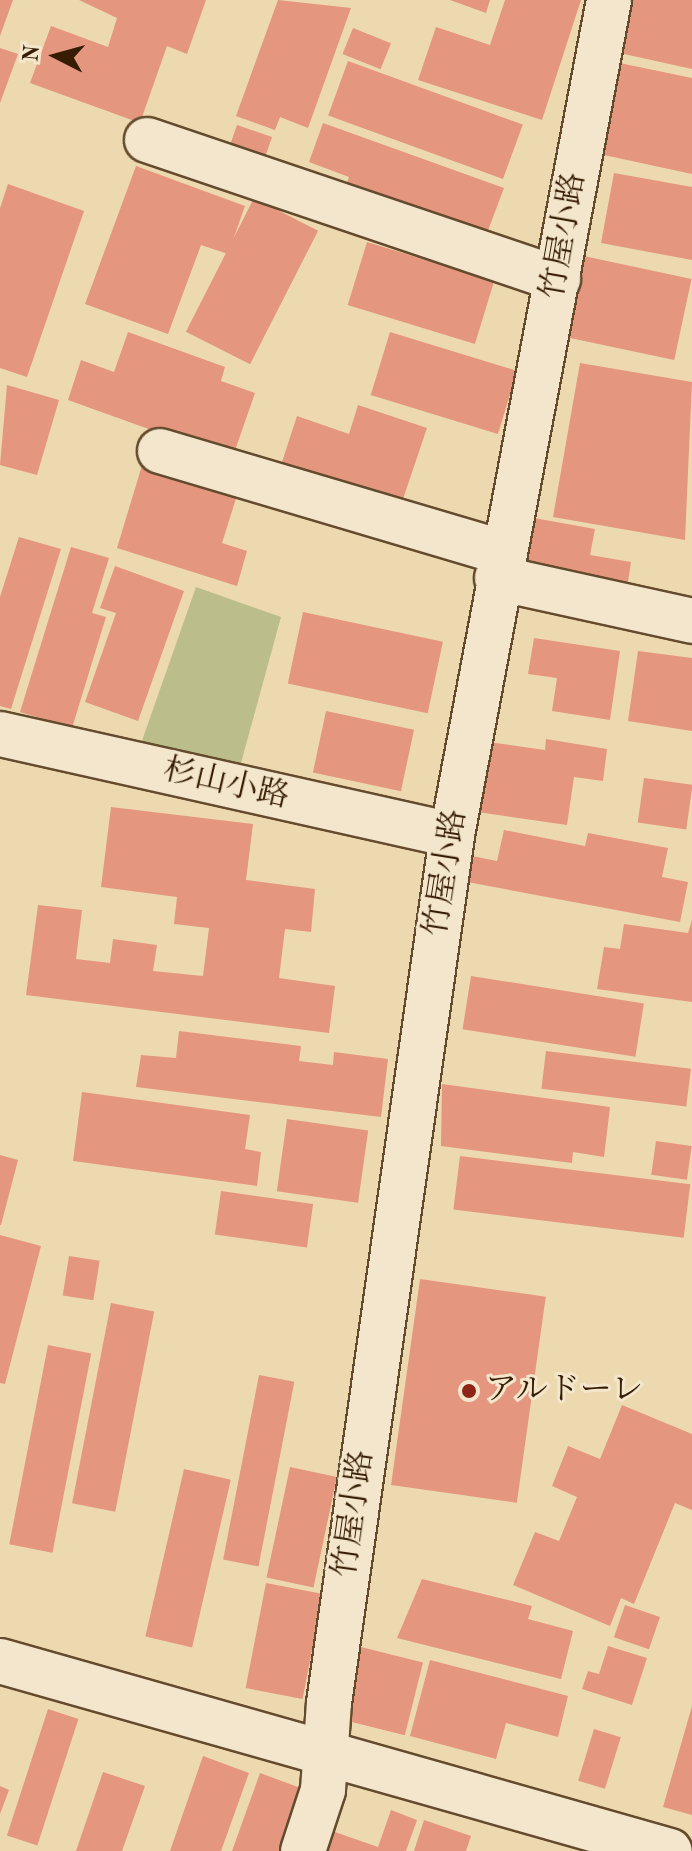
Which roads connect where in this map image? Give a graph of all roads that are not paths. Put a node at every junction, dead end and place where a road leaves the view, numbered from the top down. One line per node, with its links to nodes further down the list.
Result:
1 (609, 0): 3 (street, 竹屋小路)
2 (147, 140): 3 (street)
3 (558, 279): 5 (street, 竹屋小路)
4 (160, 451): 5 (street)
5 (499, 565): 6 (street); 8 (street, 竹屋小路)
6 (692, 621)
7 (0, 734): 8 (street, 杉山小路)
8 (452, 835): 10 (street, 竹屋小路)
9 (0, 1661): 10 (street)
10 (326, 1752): 11 (street, 竹屋小路); 12 (street)
11 (303, 1851)
12 (670, 1851)

